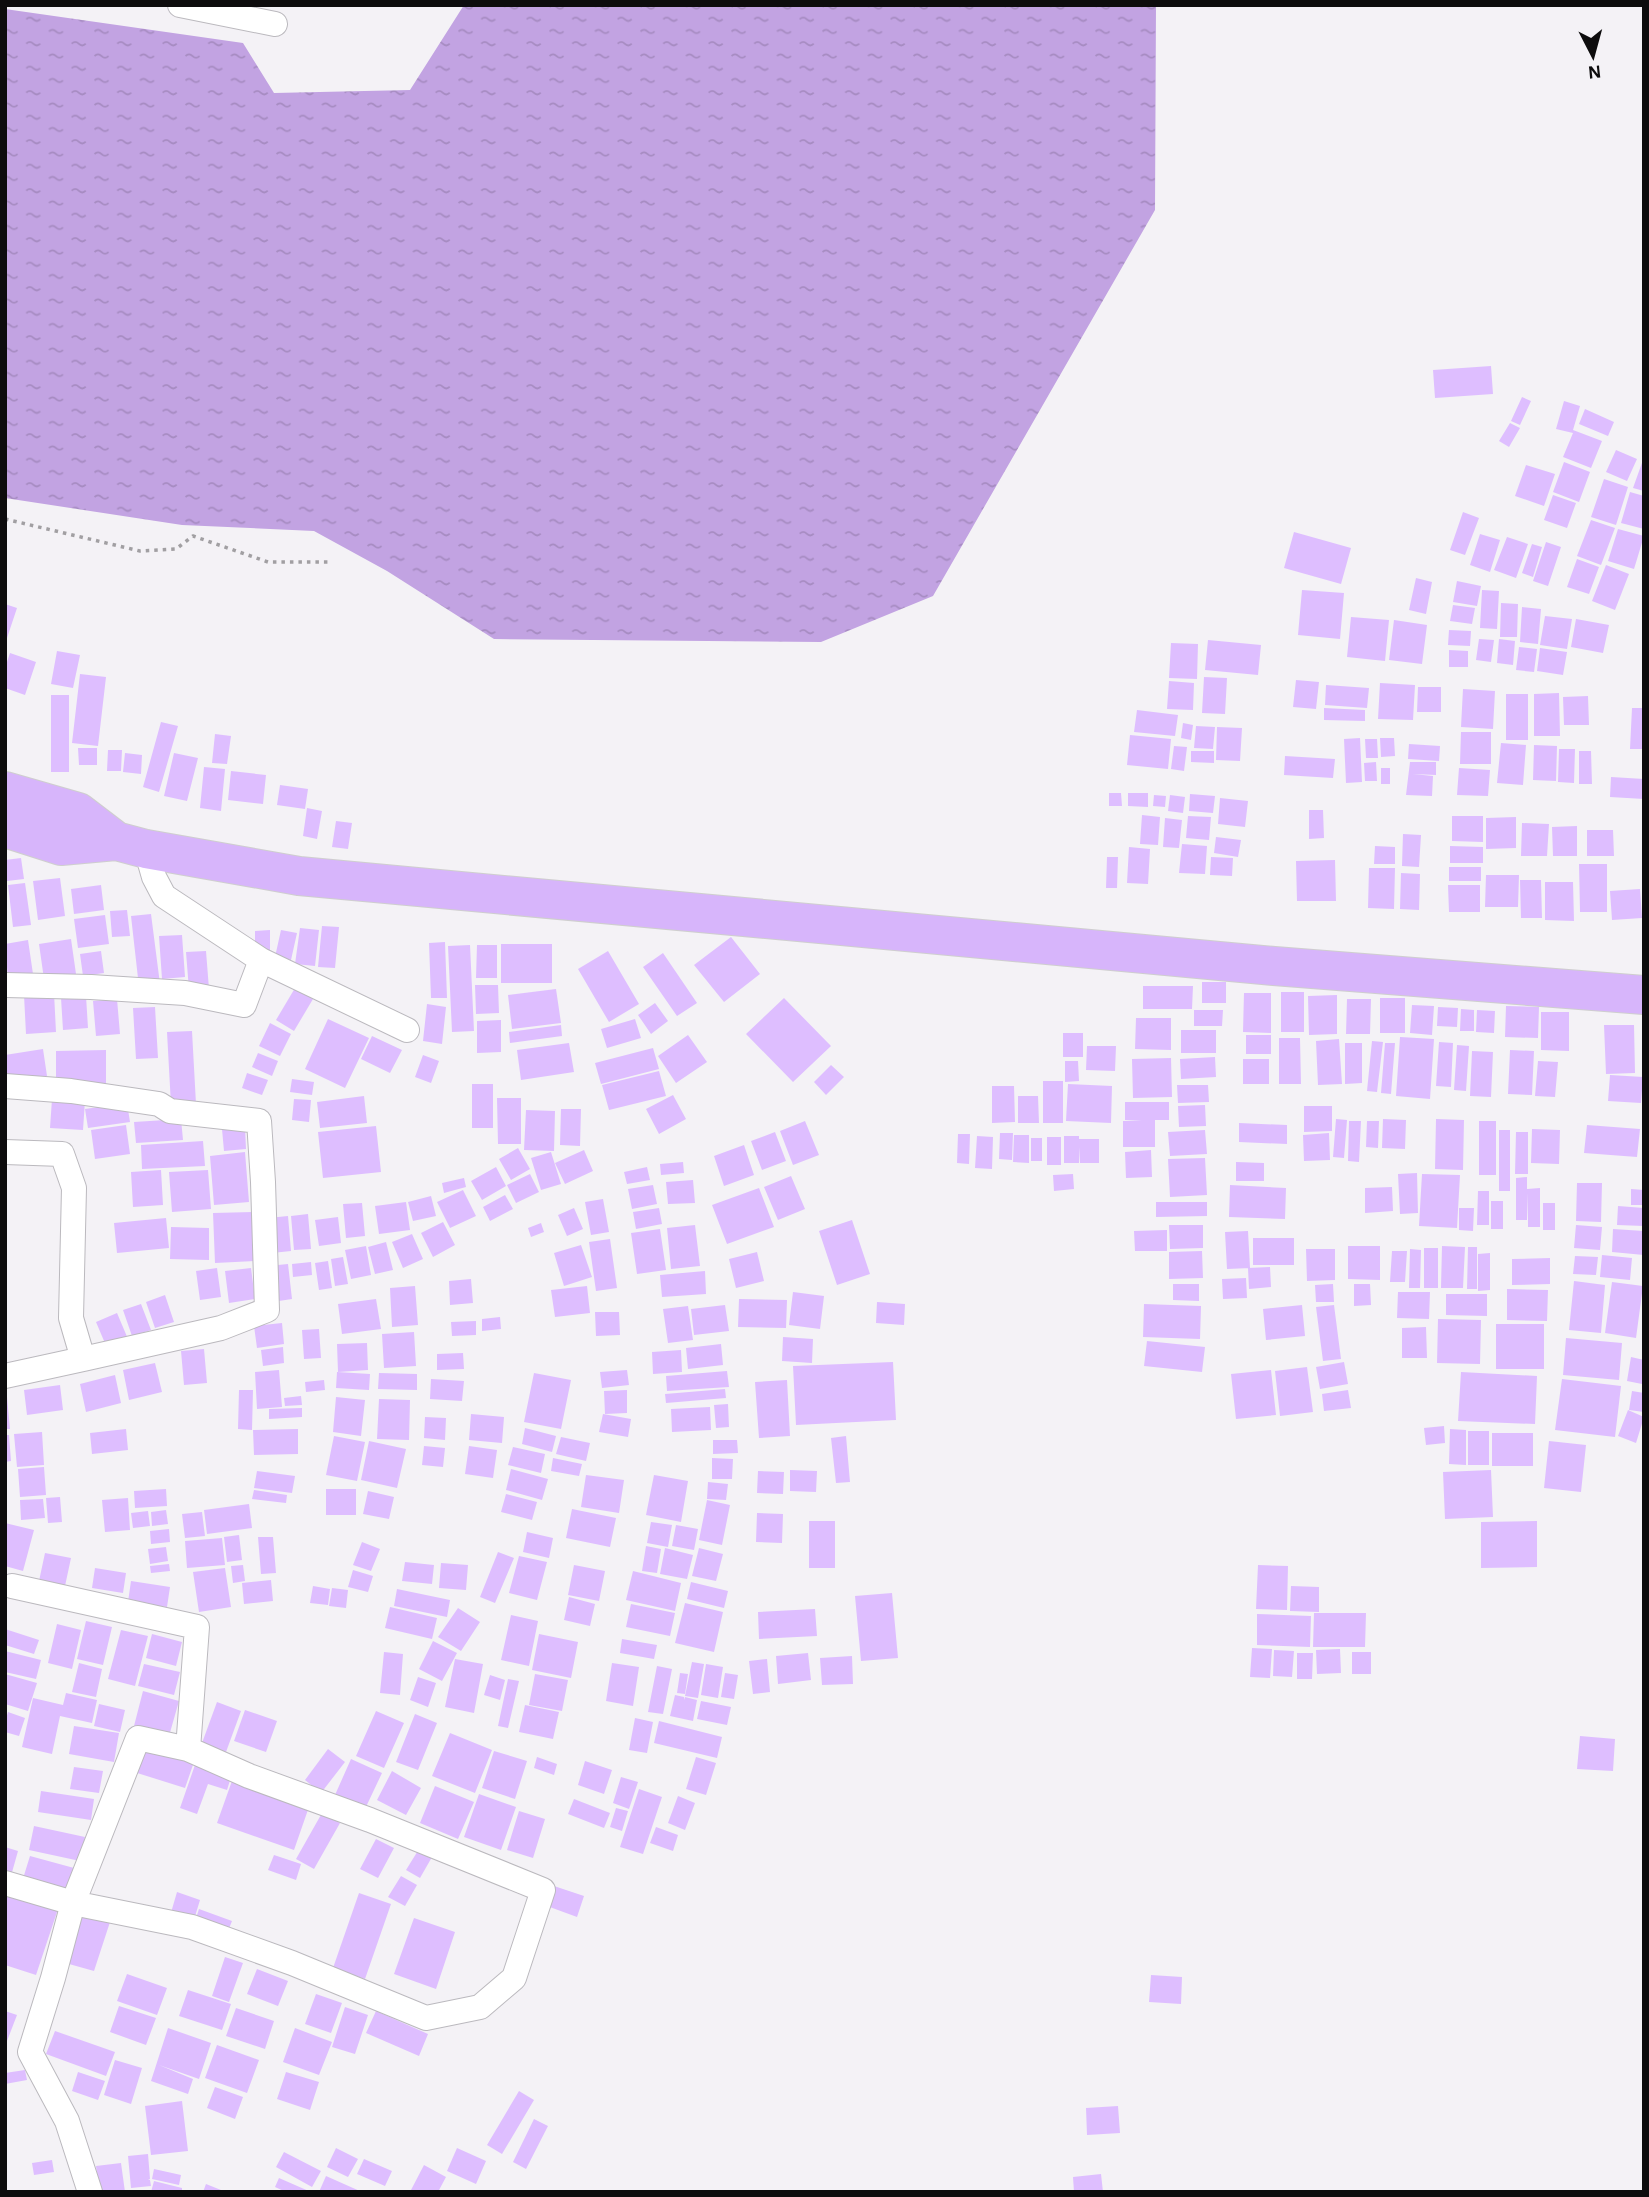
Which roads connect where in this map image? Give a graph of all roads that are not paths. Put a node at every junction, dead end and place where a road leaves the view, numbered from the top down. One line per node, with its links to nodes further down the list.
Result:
1 (180, 5): 2 (street)
2 (275, 24)
3 (5, 791): 5 (highway)
4 (5, 828): 5 (highway)
5 (131, 845): 6 (street); 8 (highway)
6 (261, 960): 7 (street); 9 (street)
7 (5, 985)
8 (1644, 995)
9 (407, 1030)
10 (5, 1086): 12 (street)
11 (5, 1152): 12 (street)
12 (83, 1360): 13 (street)
13 (5, 1376)
14 (7, 1592): 15 (street)
15 (188, 1749): 17 (street); 17 (street)
16 (5, 1883): 17 (street)
17 (73, 1903): 18 (street)
18 (90, 2192)

